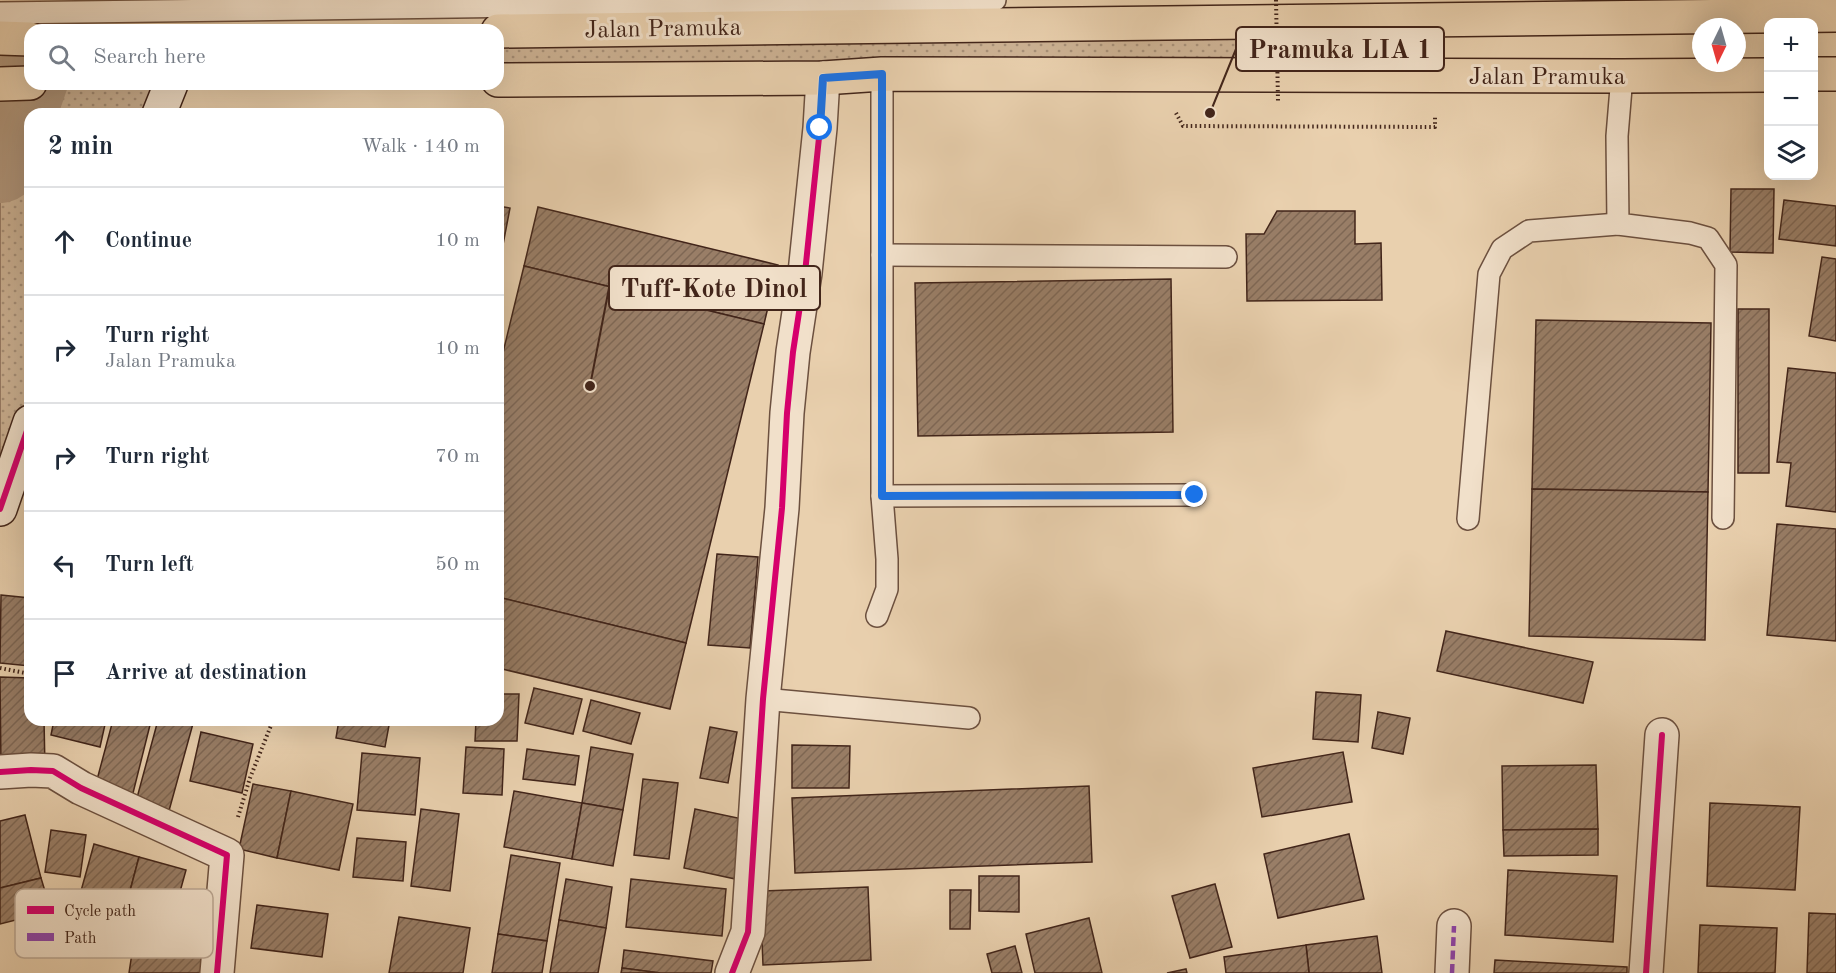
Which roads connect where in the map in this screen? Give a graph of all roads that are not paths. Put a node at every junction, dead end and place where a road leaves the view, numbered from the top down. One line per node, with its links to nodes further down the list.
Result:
1 (995, 0): 2 (lane)
2 (0, 14)
3 (1836, 15): 4 (main road, Jalan Pramuka)
4 (504, 31)
5 (0, 38): 6 (main road)
6 (24, 39)
7 (882, 74): 11 (main road, Jalan Pramuka); 12 (main road, Jalan Pramuka); 19 (lane)
8 (1818, 74): 9 (main road)
9 (1836, 74)
10 (1764, 75): 11 (main road, Jalan Pramuka)
11 (1622, 76): 18 (lane)
12 (823, 78): 13 (main road, Jalan Pramuka); 28 (street)
13 (504, 80)
14 (24, 83): 15 (main road)
15 (0, 84)
16 (169, 90): 17 (street)
17 (161, 108)
18 (1618, 224): 25 (lane); 26 (lane)
19 (882, 255): 20 (lane); 23 (lane)
20 (1226, 257)
21 (24, 439): 24 (street)
22 (1195, 495): 23 (lane)
23 (882, 496): 27 (lane)
24 (0, 509)
25 (1723, 518)
26 (1468, 519)
27 (877, 616)
28 (763, 699): 29 (lane); 34 (street)
29 (969, 718)
30 (1662, 735): 36 (street)
31 (0, 772): 33 (street)
32 (1454, 926): 35 (street)
33 (216, 973)
34 (732, 973)
35 (1452, 973)
36 (1646, 973)

